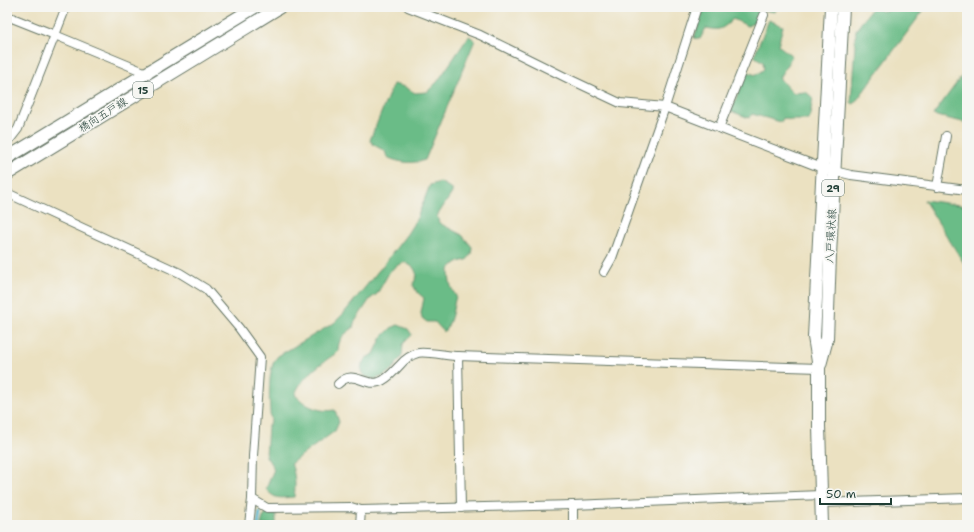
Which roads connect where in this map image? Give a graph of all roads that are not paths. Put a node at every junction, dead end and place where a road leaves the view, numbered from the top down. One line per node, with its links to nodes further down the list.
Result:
1 (66, 7): 10 (street)
2 (255, 7): 11 (main road, 橋向五戸線 / 15)
3 (280, 7): 12 (main road, 橋向五戸線 / 15)
4 (408, 7): 13 (street)
5 (697, 7): 13 (street)
6 (831, 7): 18 (main road, 八戸環状線 / 29)
7 (843, 7): 19 (main road, 八戸環状線 / 29)
8 (764, 14): 14 (street)
9 (7, 16): 10 (street)
10 (55, 35): 11 (street); 16 (street)
11 (147, 73): 12 (street); 17 (main road, 橋向五戸線 / 15)
12 (162, 78): 20 (main road, 橋向五戸線 / 15)
13 (665, 107): 14 (street); 24 (street)
14 (719, 128): 18 (street)
15 (946, 136): 21 (street)
16 (7, 141)
17 (7, 158)
18 (822, 168): 19 (street); 26 (main road, 八戸環状線 / 29)
19 (834, 171): 21 (street); 26 (main road, 八戸環状線 / 29)
20 (7, 174)
21 (937, 187): 22 (street)
22 (967, 190)
23 (7, 193): 29 (street)
24 (604, 272)
25 (458, 356): 26 (street); 27 (street); 32 (street)
26 (819, 368): 30 (main road, 八戸環状線 / 29)
27 (338, 384)
28 (967, 498): 30 (street)
29 (252, 499): 33 (street); 34 (street)
30 (821, 499): 31 (street); 37 (main road, 八戸環状線 / 29)
31 (573, 505): 32 (street); 36 (street)
32 (461, 508): 33 (street)
33 (361, 510): 35 (street)
34 (249, 525)
35 (360, 525)
36 (573, 525)
37 (822, 525)

